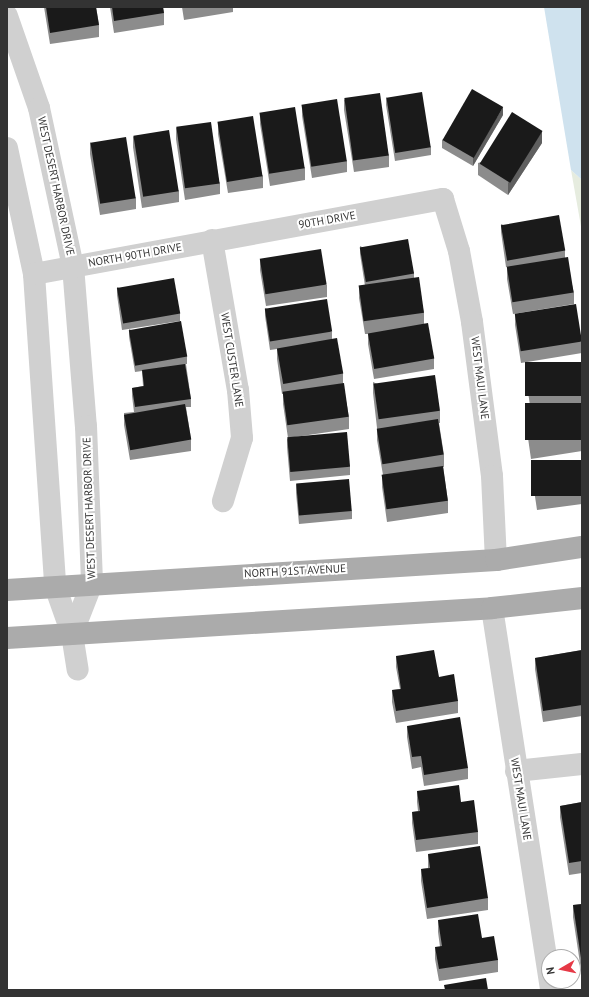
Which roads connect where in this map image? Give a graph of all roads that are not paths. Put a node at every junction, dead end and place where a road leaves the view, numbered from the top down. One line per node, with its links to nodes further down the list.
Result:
1 (7, 16): 5 (street, WEST DESERT HARBOR DRIVE)
2 (7, 148): 6 (street)
3 (443, 199): 4 (street, 90TH DRIVE); 9 (street, WEST MAUI LANE)
4 (212, 240): 5 (street, NORTH 90TH DRIVE); 7 (street, WEST CUSTER LANE)
5 (73, 266): 6 (street, NORTH 90TH DRIVE); 10 (street, WEST DESERT HARBOR DRIVE)
6 (34, 274): 11 (street)
7 (223, 501)
8 (582, 547): 9 (main road, NORTH 91ST AVENUE)
9 (496, 560): 10 (main road, NORTH 91ST AVENUE)
10 (92, 583): 11 (main road, NORTH 91ST AVENUE); 15 (street, WEST DESERT HARBOR DRIVE)
11 (55, 586): 12 (main road, NORTH 91ST AVENUE); 15 (street)
12 (7, 590)
13 (582, 598): 14 (main road)
14 (492, 608): 15 (main road); 19 (street, WEST MAUI LANE)
15 (72, 634): 16 (main road); 17 (street)
16 (7, 638)
17 (78, 670)
18 (582, 764): 19 (street)
19 (516, 771): 20 (street, WEST MAUI LANE)
20 (551, 990)

